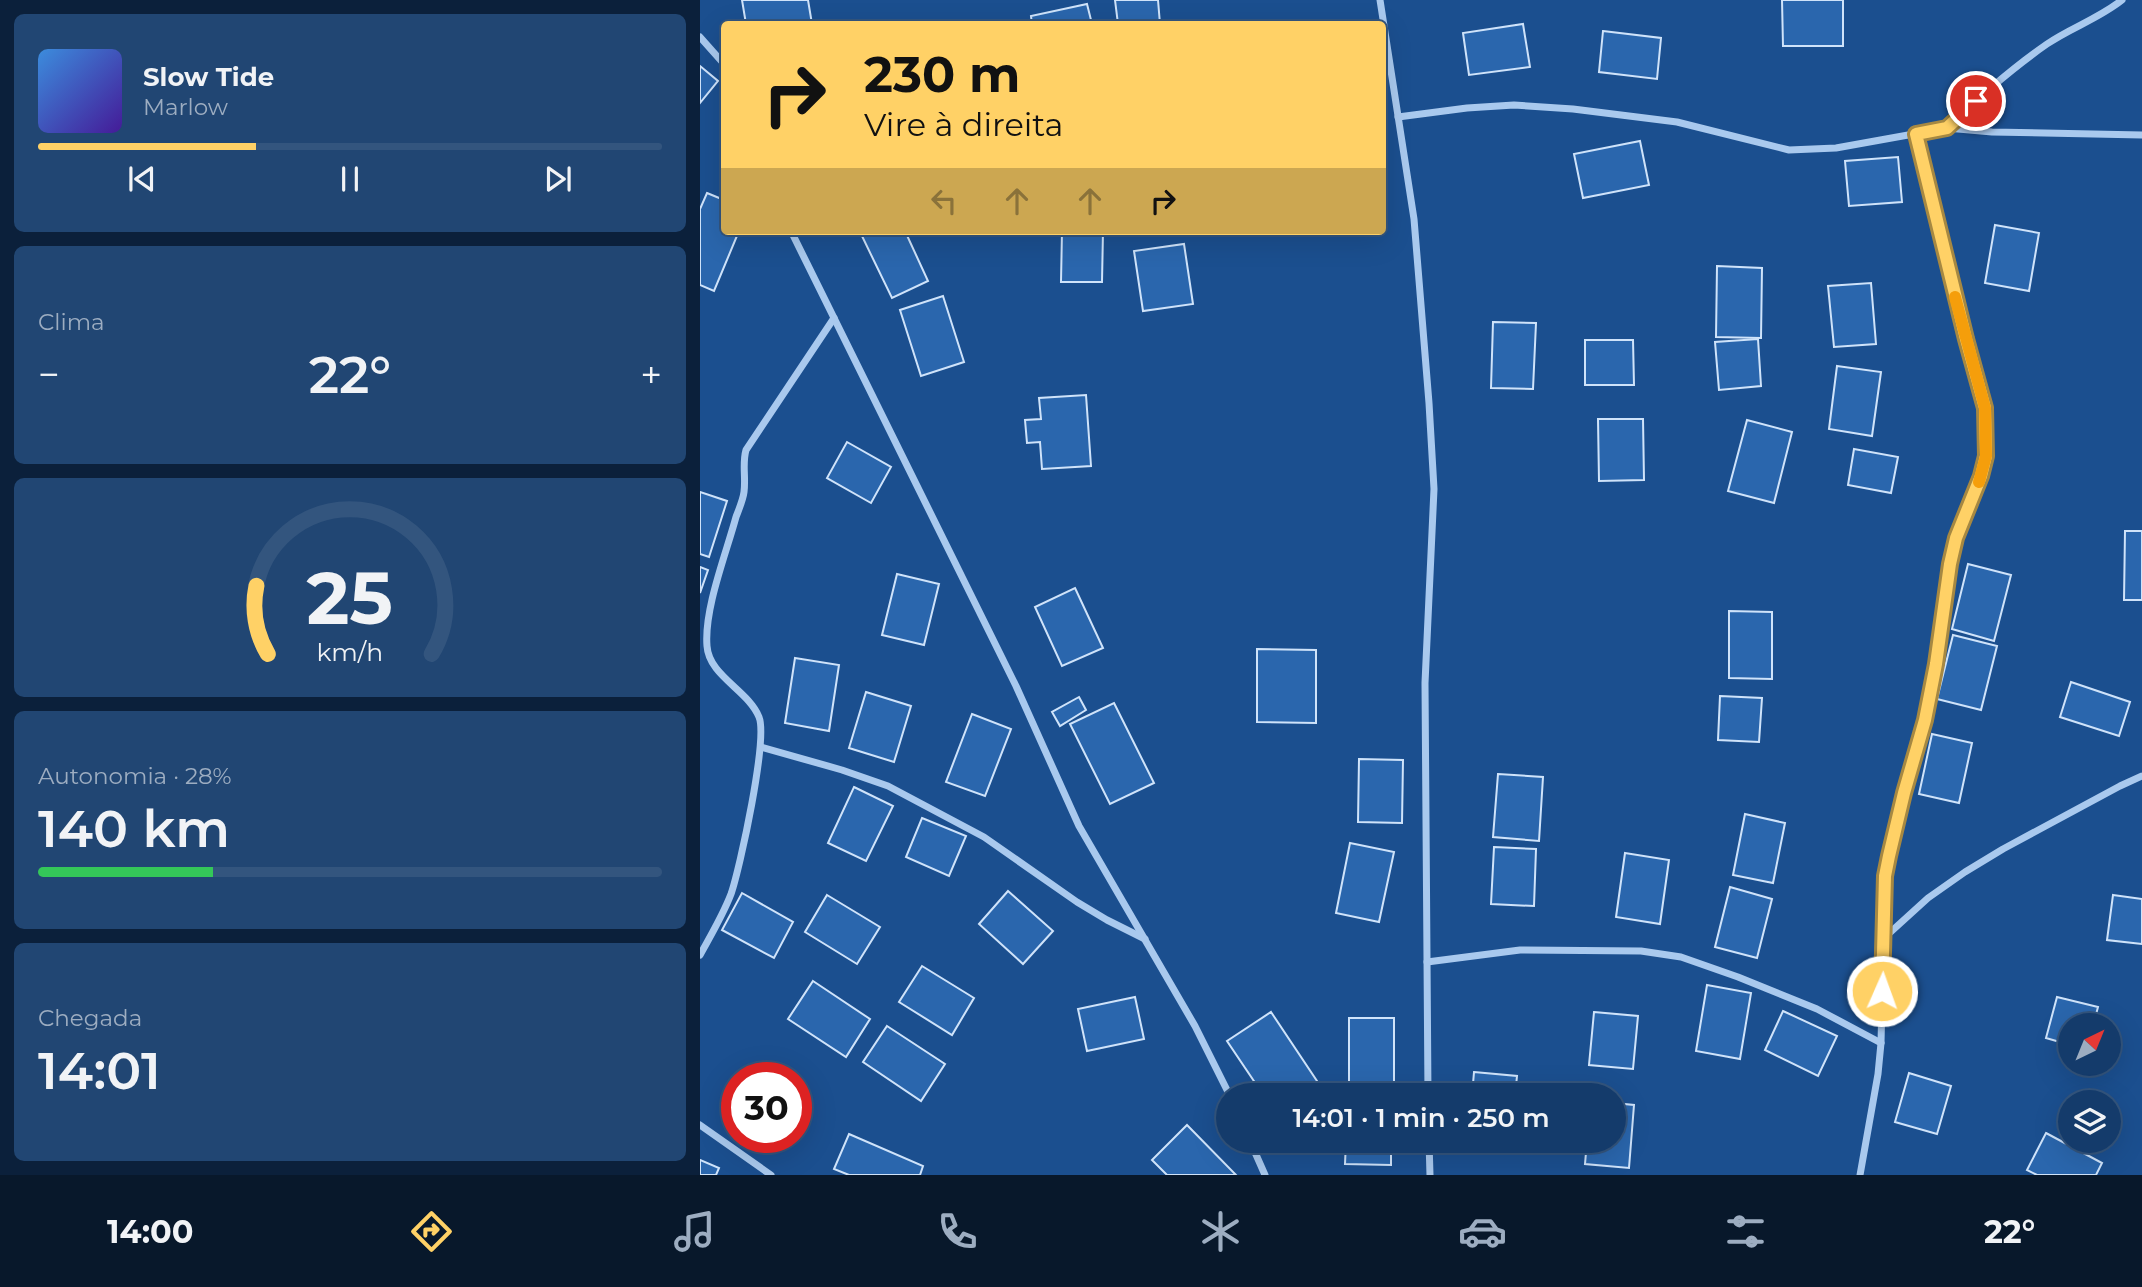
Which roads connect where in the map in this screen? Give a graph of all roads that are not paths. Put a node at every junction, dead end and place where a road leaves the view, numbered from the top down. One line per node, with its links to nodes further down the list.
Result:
1 (1380, 0): 3 (street)
2 (2122, 0): 10 (street)
3 (1383, 21)
4 (700, 37): 6 (street)
5 (1386, 40): 7 (street)
6 (721, 61)
7 (1393, 86): 8 (street); 9 (street)
8 (1386, 87)
9 (1398, 117): 11 (street); 20 (street)
10 (1947, 128): 11 (street); 12 (street)
11 (1916, 134): 17 (street)
12 (2142, 135)
13 (793, 235): 14 (street)
14 (834, 318): 15 (street); 18 (street)
15 (761, 747): 18 (street); 19 (street)
16 (2142, 776): 17 (street)
17 (1884, 938): 21 (street)
18 (1146, 940): 22 (street)
19 (700, 956)
20 (1427, 962): 21 (street); 23 (street)
21 (1881, 1043): 30 (street)
22 (1224, 1083)
23 (1428, 1083)
24 (700, 1125): 27 (street)
25 (1255, 1153): 28 (street)
26 (1429, 1153): 29 (street)
27 (771, 1175)
28 (1265, 1175)
29 (1430, 1175)
30 (1860, 1175)

